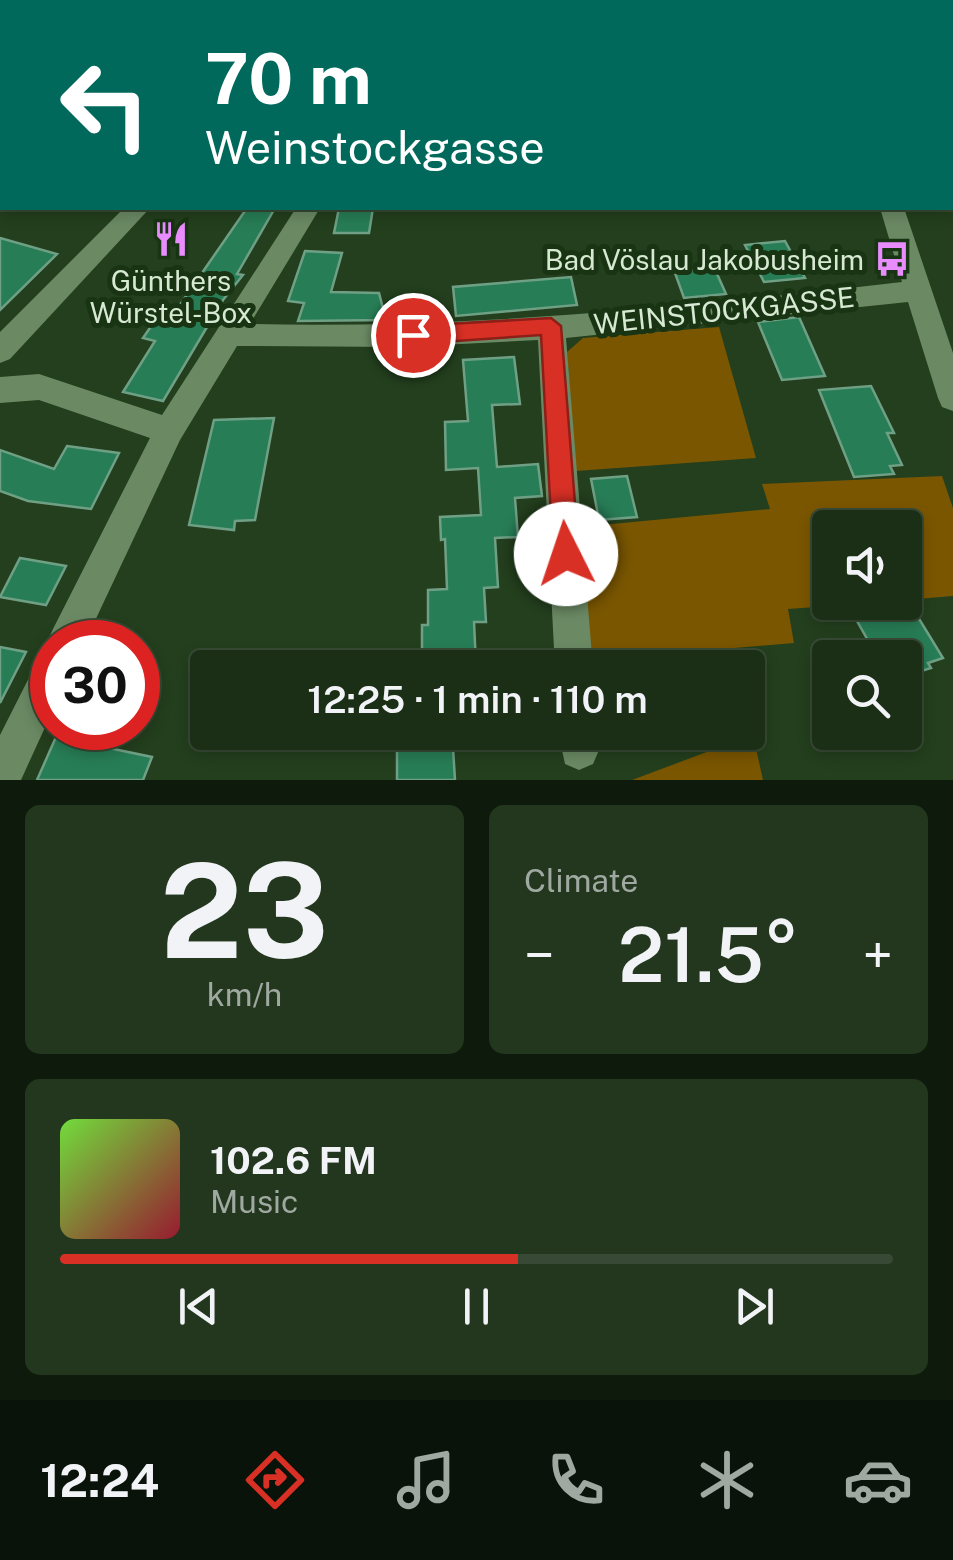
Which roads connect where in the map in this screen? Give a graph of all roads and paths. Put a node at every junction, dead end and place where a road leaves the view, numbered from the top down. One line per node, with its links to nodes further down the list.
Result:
1 (136, 210): 7 (street)
2 (307, 210): 6 (street)
3 (893, 210): 4 (street)
4 (920, 290): 5 (street, WEINSTOCKGASSE); 9 (street)
5 (551, 326): 6 (street, WEINSTOCKGASSE); 12 (street)
6 (228, 335): 10 (street)
7 (0, 351)
8 (0, 390): 10 (street)
9 (953, 398)
10 (168, 431): 11 (street)
11 (77, 620)
12 (573, 650)
13 (30, 717): 14 (street)
14 (0, 779)

